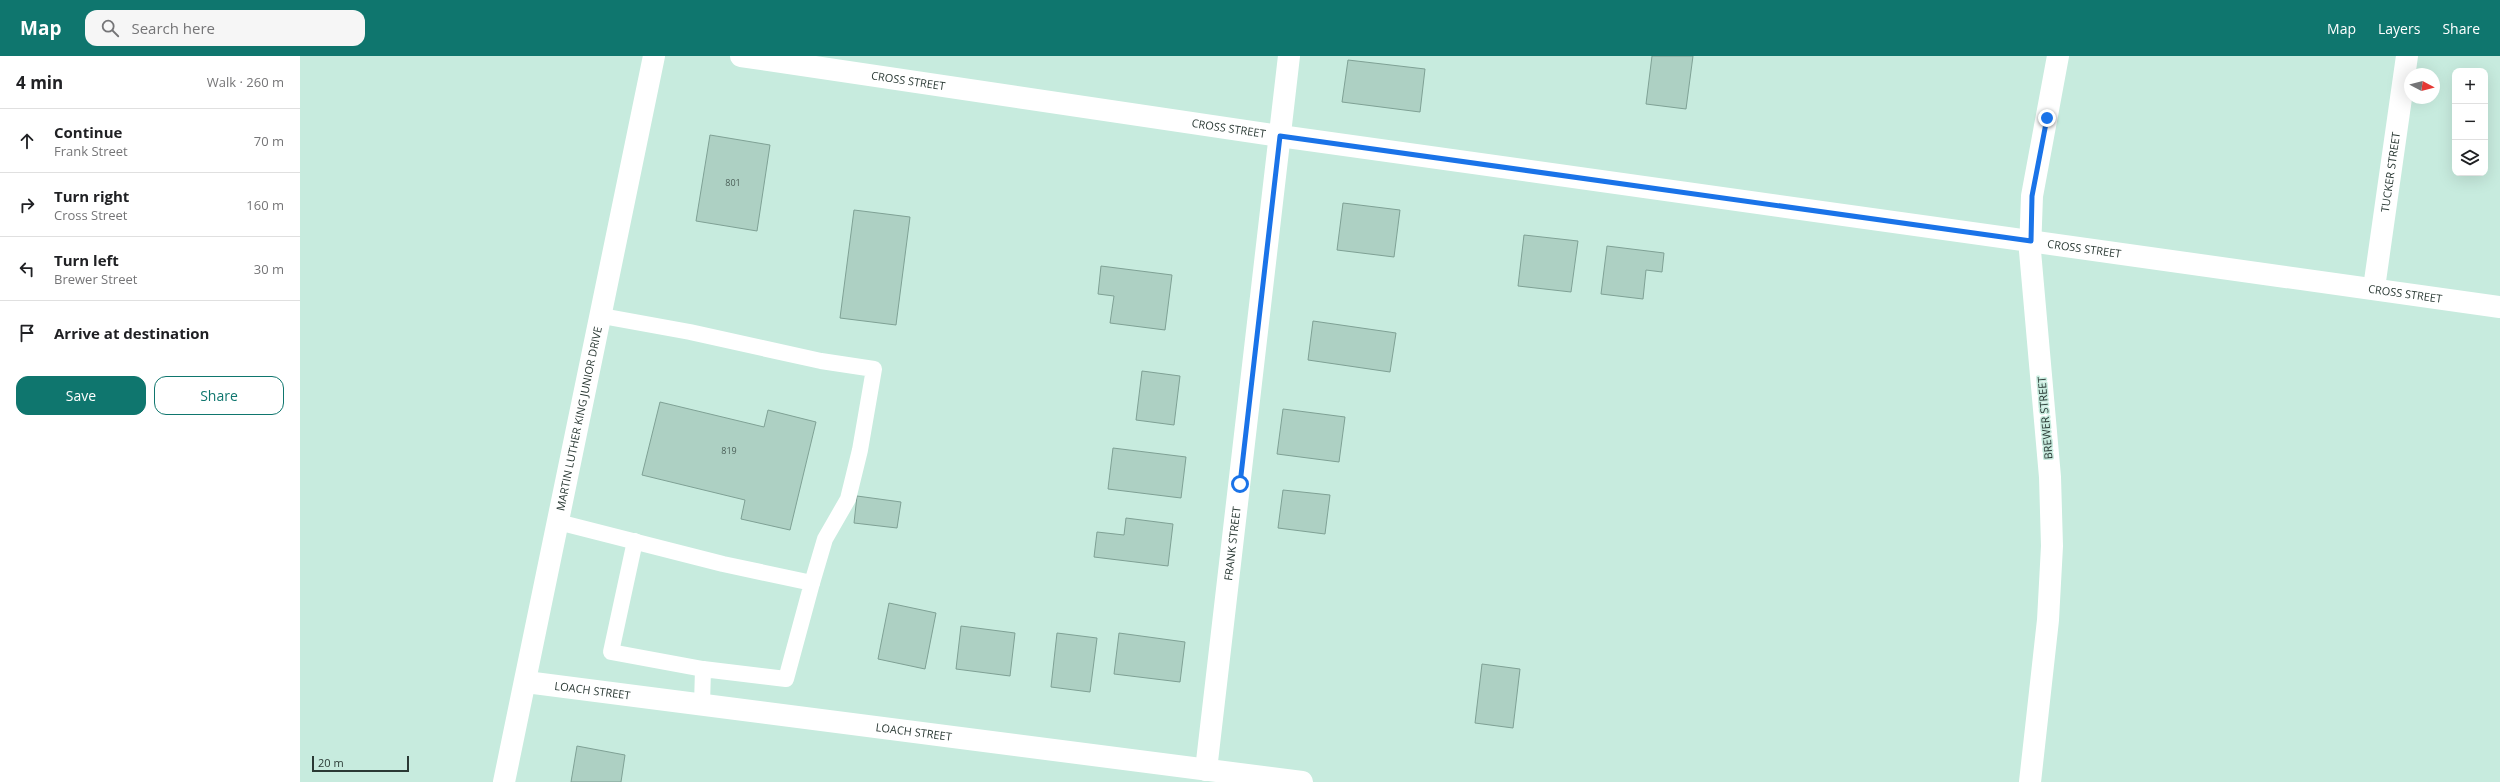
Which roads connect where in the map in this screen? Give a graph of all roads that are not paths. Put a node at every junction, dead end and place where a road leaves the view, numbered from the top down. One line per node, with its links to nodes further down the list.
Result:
1 (654, 56): 10 (street, MARTIN LUTHER KING JUNIOR DRIVE)
2 (742, 56): 6 (street, CROSS STREET)
3 (1289, 56): 6 (street, FRANK STREET)
4 (2058, 56): 7 (street, BREWER STREET)
5 (2407, 56): 8 (street, TUCKER STREET)
6 (1280, 136): 7 (street, CROSS STREET); 17 (street, FRANK STREET)
7 (2031, 241): 8 (street, CROSS STREET); 20 (street, BREWER STREET)
8 (2374, 288): 9 (street, CROSS STREET)
9 (2500, 306)
10 (602, 316): 11 (street, MARTIN LUTHER KING JUNIOR DRIVE); 13 (lane)
11 (558, 522): 12 (lane); 15 (street, MARTIN LUTHER KING JUNIOR DRIVE)
12 (635, 540): 13 (lane); 14 (lane)
13 (812, 583): 14 (lane)
14 (703, 669): 16 (lane)
15 (526, 682): 16 (street, LOACH STREET); 18 (street, MARTIN LUTHER KING JUNIOR DRIVE)
16 (702, 705): 17 (street, LOACH STREET)
17 (1206, 770): 19 (street, LOACH STREET)
18 (504, 782)
19 (1302, 782)
20 (2030, 782)

